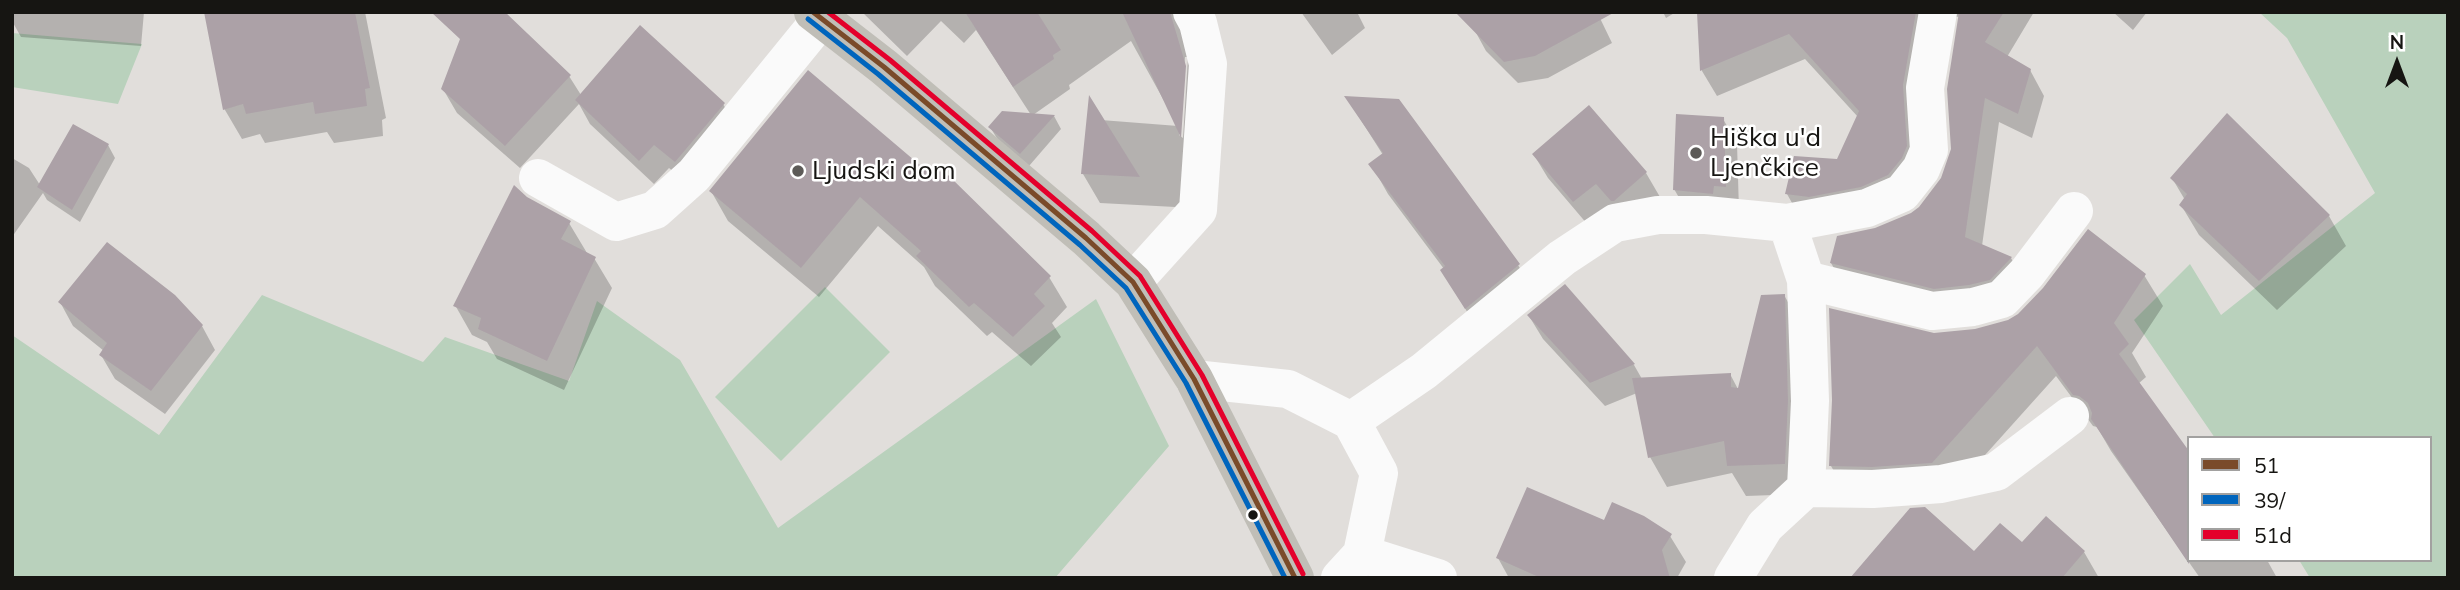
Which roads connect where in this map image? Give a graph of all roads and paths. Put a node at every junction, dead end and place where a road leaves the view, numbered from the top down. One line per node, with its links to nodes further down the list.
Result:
1 (1192, 12): 8 (street)
2 (1938, 12): 6 (street)
3 (817, 15): 4 (street); 8 (main road)
4 (538, 178)
5 (2074, 211): 7 (street)
6 (1787, 223): 7 (street); 11 (street)
7 (1806, 281): 12 (street)
8 (1133, 282): 9 (main road)
9 (1195, 379): 11 (street); 14 (main road)
10 (2070, 416): 12 (street)
11 (1351, 421): 13 (street)
12 (1806, 488): 16 (street)
13 (1351, 566): 15 (street)
14 (1295, 578)
15 (1438, 578)
16 (1732, 578)

